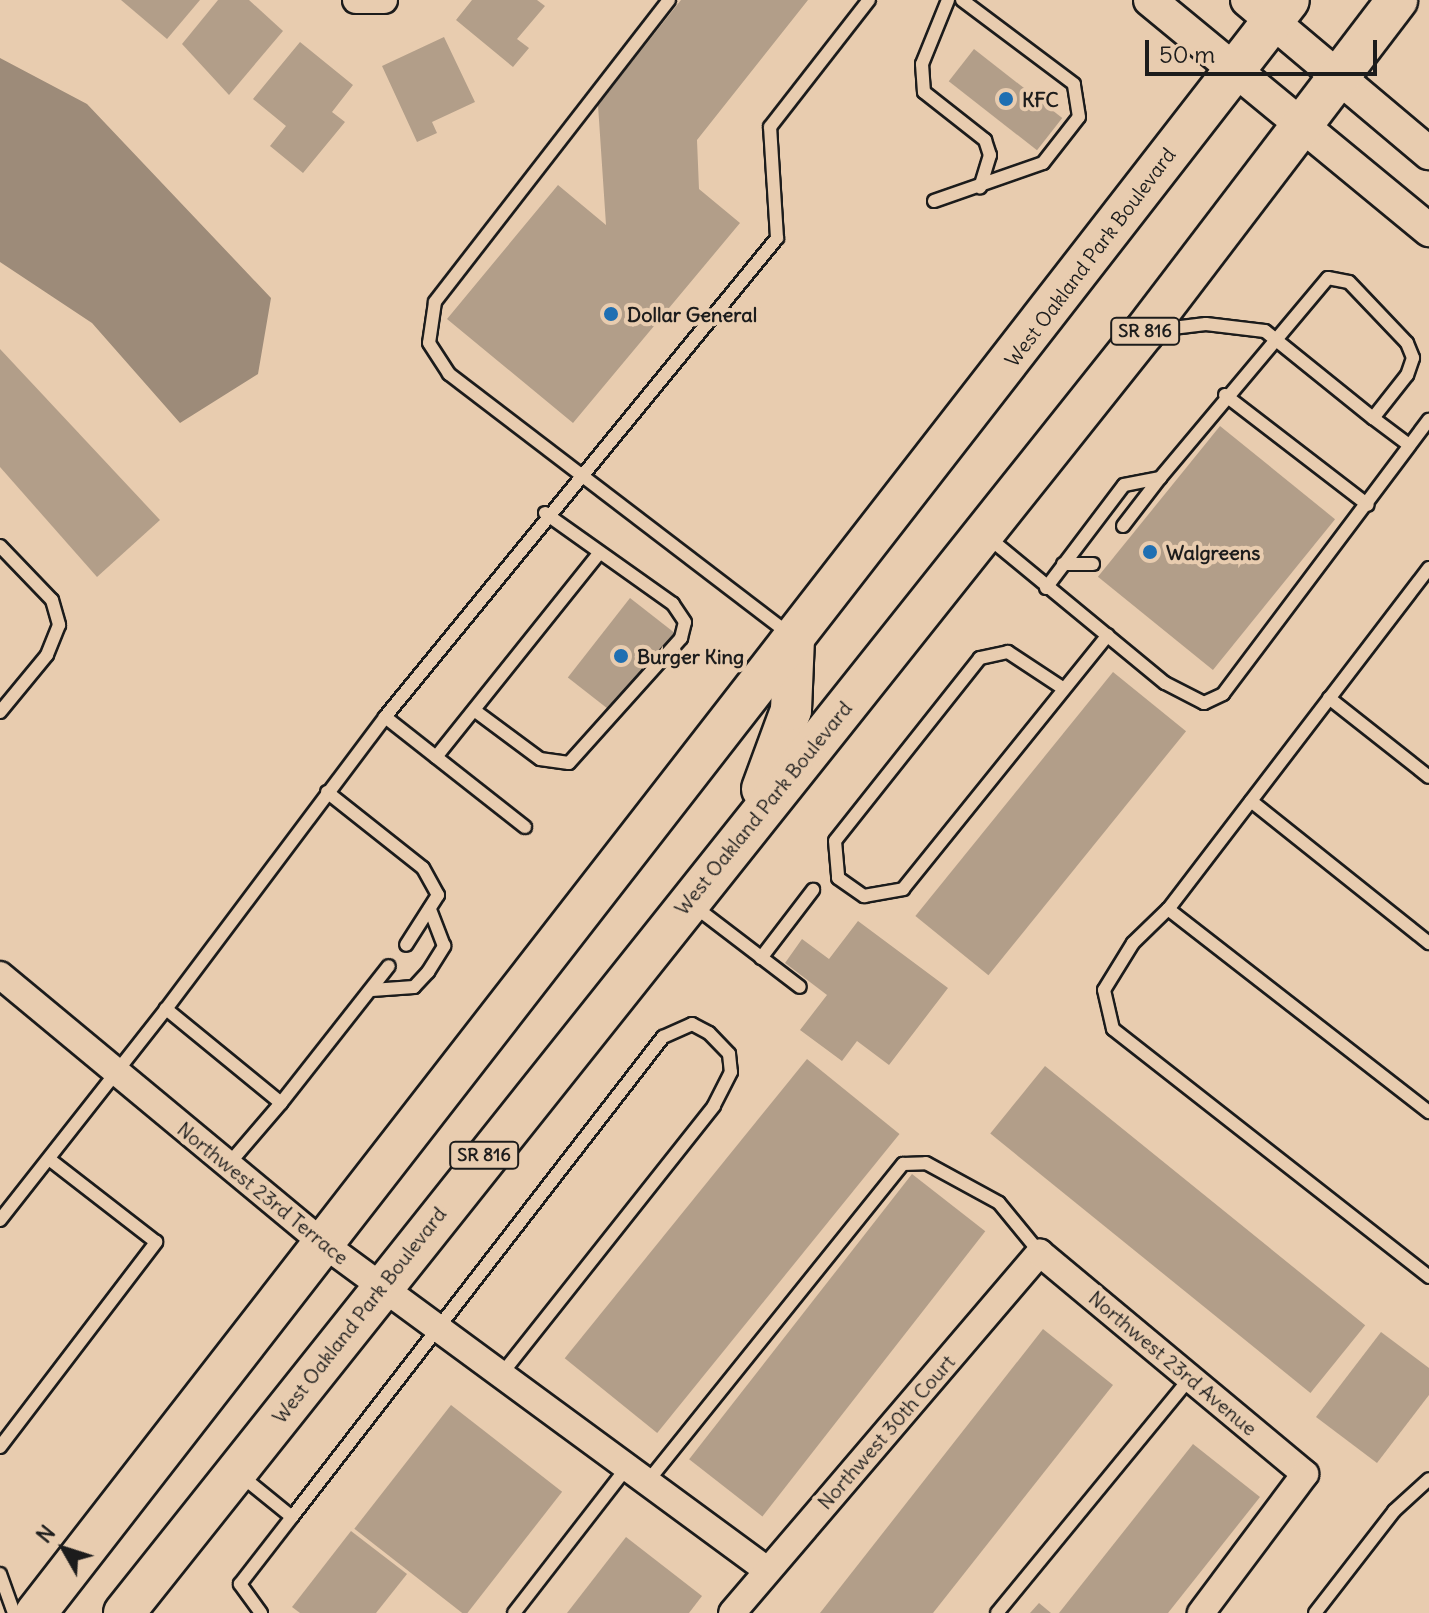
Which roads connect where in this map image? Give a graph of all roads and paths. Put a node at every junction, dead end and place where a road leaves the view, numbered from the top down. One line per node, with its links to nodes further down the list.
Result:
1 (356, 0): 2 (street)
2 (384, 0)
3 (669, 0): 24 (lane)
4 (869, 0): 24 (lane)
5 (948, 0): 14 (lane)
6 (962, 0): 14 (lane)
7 (1150, 0): 10 (street)
8 (1397, 0): 11 (main road, West Oakland Park Boulevard / SR 816)
9 (1270, 7): 10 (main road, West Oakland Park Boulevard); 11 (street)
10 (1234, 68): 12 (street); 38 (main road, West Oakland Park Boulevard)
11 (1340, 77): 12 (main road, West Oakland Park Boulevard / SR 816); 13 (street)
12 (1302, 125): 16 (street); 17 (main road, West Oakland Park Boulevard / SR 816)
13 (1429, 153)
14 (980, 187): 15 (lane)
15 (934, 201)
16 (1429, 230)
17 (1145, 331): 18 (lane); 28 (main road, West Oakland Park Boulevard / SR 816)
18 (1279, 341): 19 (lane); 20 (lane); 20 (lane)
19 (1225, 395): 23 (lane); 25 (lane)
20 (1373, 418): 22 (lane)
21 (1429, 420): 22 (lane)
22 (1409, 445): 25 (lane)
23 (1160, 478): 27 (lane); 31 (lane)
24 (583, 479): 26 (lane); 38 (lane)
25 (1368, 505): 37 (lane)
26 (545, 513): 30 (lane); 43 (lane)
27 (1123, 526)
28 (984, 533): 35 (lane); 48 (main road, West Oakland Park Boulevard / SR 816)
29 (0, 546): 42 (lane)
30 (598, 555): 41 (lane); 41 (lane)
31 (1063, 564): 32 (lane); 35 (lane)
32 (1093, 564)
33 (1429, 568): 34 (lane)
34 (1417, 584): 36 (lane); 40 (lane)
35 (1046, 588): 37 (lane)
36 (1429, 593)
37 (1108, 635): 39 (lane)
38 (794, 638): 48 (main road); 68 (main road, West Oakland Park Boulevard)
39 (1061, 687): 39 (lane)
40 (1329, 698): 45 (lane); 47 (lane)
41 (474, 710): 44 (lane)
42 (0, 712)
43 (385, 717): 44 (lane); 46 (lane)
44 (436, 757): 49 (lane)
45 (1429, 777)
46 (327, 792): 52 (lane); 61 (lane)
47 (1251, 801): 53 (lane); 54 (lane)
48 (751, 819): 51 (main road, West Oakland Park Boulevard / SR 816)
49 (525, 827)
50 (813, 890): 56 (lane)
51 (689, 901): 56 (lane); 71 (main road, West Oakland Park Boulevard / SR 816)
52 (430, 909): 55 (lane); 60 (lane)
53 (1168, 909): 64 (lane); 70 (lane)
54 (1429, 943)
55 (406, 945)
56 (761, 958): 59 (lane)
57 (389, 966): 60 (lane)
58 (0, 975): 62 (street, Northwest 23rd Terrace)
59 (800, 987)
60 (372, 990): 63 (lane)
61 (166, 1009): 62 (lane); 63 (lane)
62 (116, 1072): 65 (lane); 66 (street, Northwest 23rd Terrace)
63 (281, 1103): 66 (lane)
64 (1429, 1112)
65 (49, 1159): 67 (lane); 75 (lane)
66 (227, 1166): 68 (street, Northwest 23rd Terrace)
67 (0, 1220)
68 (325, 1245): 71 (street, Northwest 23rd Terrace); 83 (main road, West Oakland Park Boulevard)
69 (1040, 1253): 74 (street, Northwest 23rd Avenue); 77 (lane); 80 (street, Northwest 30th Court)
70 (1429, 1277)
71 (380, 1285): 72 (street, Northwest 23rd Terrace); 76 (main road, West Oakland Park Boulevard / SR 816)
72 (441, 1326): 73 (street, Northwest 23rd Terrace); 73 (lane); 79 (lane)
73 (503, 1372): 77 (street, Northwest 23rd Terrace)
74 (1190, 1378): 88 (lane); 89 (street, Northwest 23rd Avenue)
75 (0, 1447)
76 (237, 1472): 79 (lane); 84 (main road, West Oakland Park Boulevard / SR 816)
77 (638, 1473): 80 (street, Northwest 23rd Terrace); 86 (lane)
78 (1429, 1479): 90 (lane)
79 (292, 1517): 85 (lane)
80 (767, 1570): 87 (street, Northwest 30th Court)
81 (0, 1574): 82 (lane)
82 (14, 1613)
83 (36, 1613)
84 (124, 1613)
85 (261, 1613)
86 (514, 1613)
87 (732, 1613)
88 (997, 1613)
89 (1201, 1613)
90 (1315, 1613)

